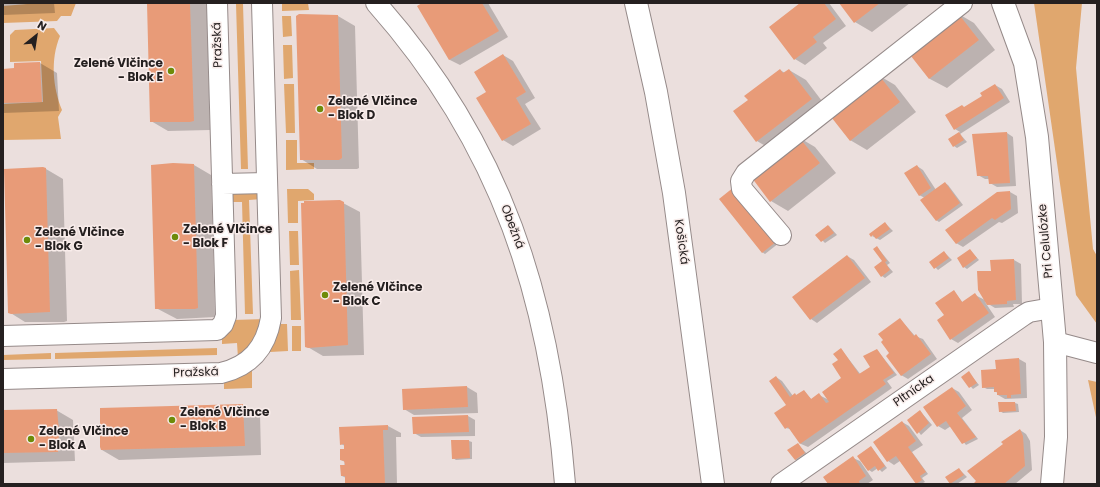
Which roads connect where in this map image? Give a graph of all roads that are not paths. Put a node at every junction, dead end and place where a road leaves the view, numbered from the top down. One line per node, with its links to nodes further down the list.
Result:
1 (217, 3): 8 (street, Pražská)
2 (262, 3): 7 (street, Pražská)
3 (376, 3): 15 (street, Obežná)
4 (636, 3): 16 (street, Košická)
5 (962, 3): 9 (street)
6 (1003, 3): 10 (street, Pri Celulózke)
7 (267, 183): 8 (street); 14 (street, Pražská)
8 (222, 184): 11 (street, Pražská)
9 (781, 235)
10 (1052, 308): 12 (street, Pri Celulózke); 17 (street, Pltnícka)
11 (3, 336)
12 (1055, 342): 13 (street); 18 (street, Pri Celulózke)
13 (1097, 354)
14 (3, 379)
15 (565, 484)
16 (713, 484)
17 (781, 484)
18 (1052, 484)

